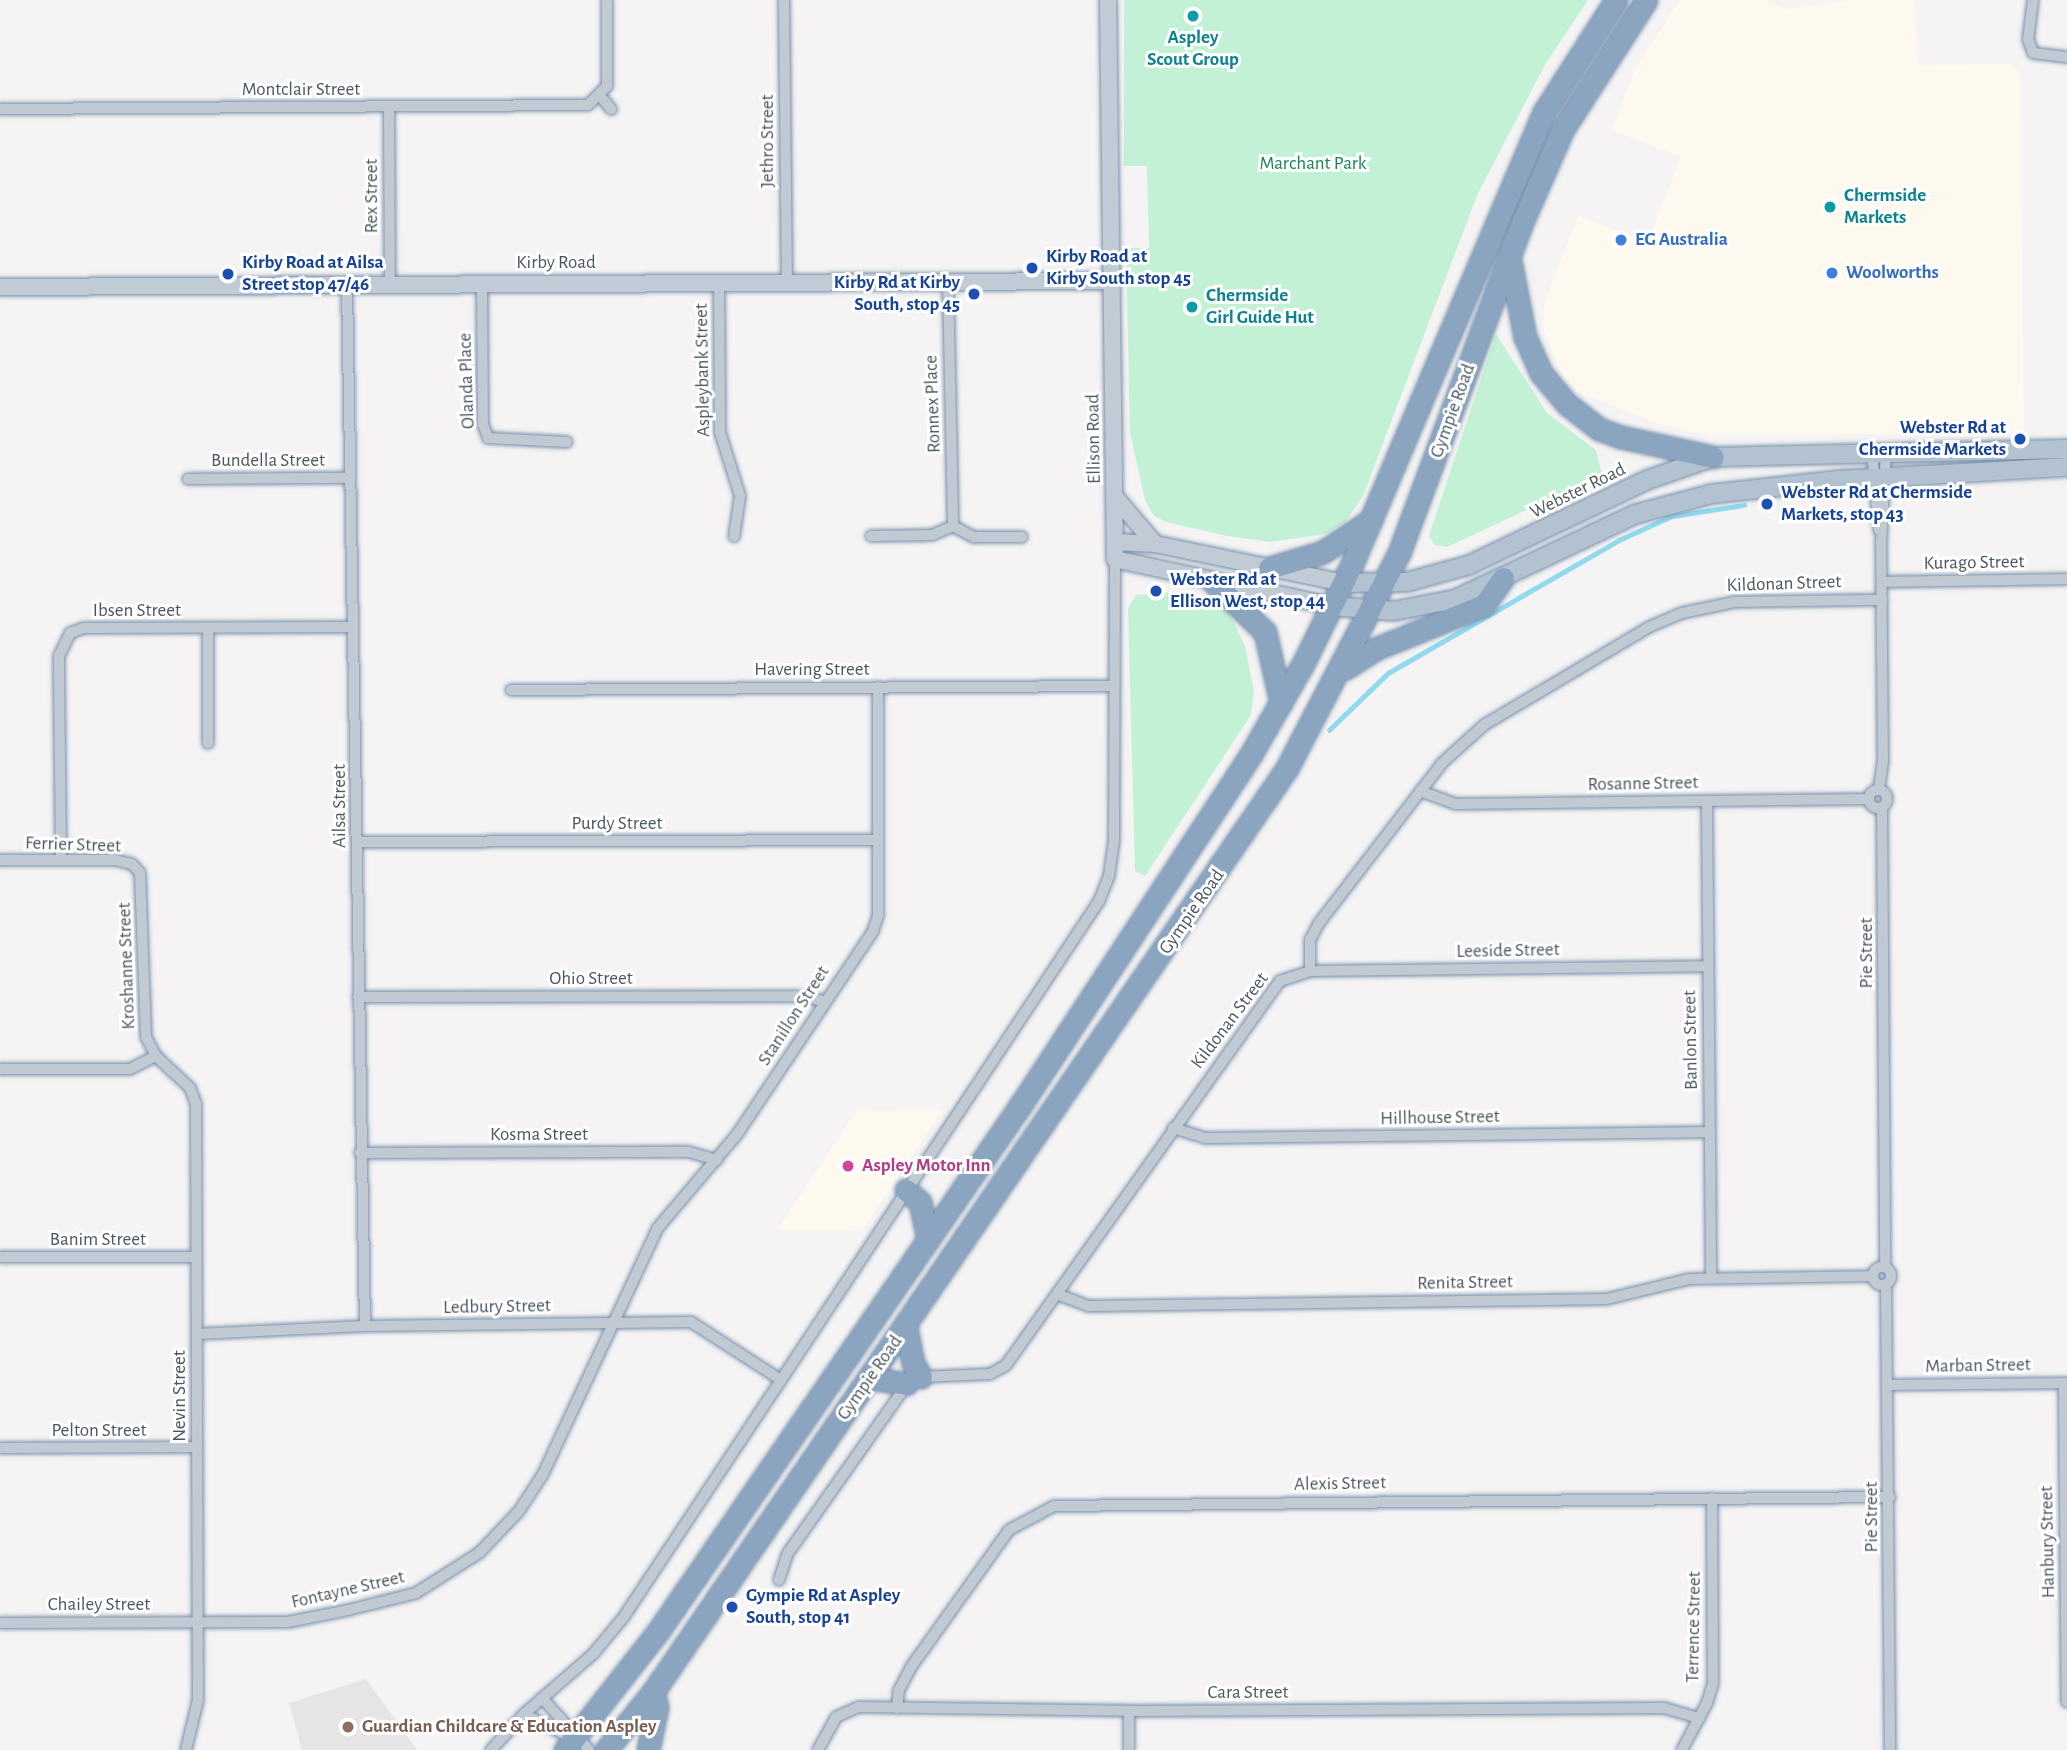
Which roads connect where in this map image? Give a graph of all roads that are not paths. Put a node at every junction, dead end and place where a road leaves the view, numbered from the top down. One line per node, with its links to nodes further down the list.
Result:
1 (607, 0): 8 (street)
2 (785, 0): 16 (street, Jethro Street)
3 (1108, 0): 14 (street, Ellison Road)
4 (1616, 0): 30 (highway, Gympie Road)
5 (1646, 0): 12 (highway, Gympie Road)
6 (2033, 0): 7 (street)
7 (2067, 57)
8 (601, 97): 9 (street, Montclair Street); 11 (street)
9 (389, 107): 10 (street, Montclair Street); 19 (street, Rex Street)
10 (0, 109)
11 (611, 109)
12 (1509, 256): 24 (highway); 44 (highway, Gympie Road)
13 (948, 281): 14 (street, Kirby Road); 16 (street, Kirby Road); 31 (street, Ronnex Place)
14 (1113, 281): 29 (street, Ellison Road)
15 (719, 282): 16 (street, Kirby Road); 17 (street, Kirby Road); 33 (street, Aspleybank Street)
16 (787, 282)
17 (482, 284): 19 (street, Kirby Road); 21 (street, Olanda Place)
18 (347, 285): 19 (street, Kirby Road); 20 (street, Kirby Road); 26 (street, Ailsa Street)
19 (390, 285)
20 (0, 287)
21 (567, 442)
22 (2067, 449): 23 (main road, Webster Road)
23 (1879, 451): 24 (main road, Webster Road); 27 (street)
24 (1713, 457): 44 (main road, Webster Road)
25 (2067, 467): 27 (main road)
26 (348, 478): 28 (street, Bundella Street); 48 (street, Ailsa Street)
27 (1879, 478): 39 (main road); 41 (street)
28 (188, 479)
29 (1115, 497): 35 (street, Ellison Road); 36 (street)
30 (1371, 520): 38 (highway); 43 (highway, Gympie Road)
31 (953, 526): 32 (street); 34 (street)
32 (871, 536)
33 (734, 537)
34 (1022, 537)
35 (1115, 542): 36 (street, Webster Road); 37 (street, Ellison Road)
36 (1155, 544): 38 (street, Webster Road)
37 (1115, 559): 42 (street); 51 (street, Ellison Road)
38 (1269, 568): 43 (street, Webster Road)
39 (1503, 578): 47 (main road); 50 (highway)
40 (2067, 579): 41 (street, Kurago Street)
41 (1882, 582): 45 (street)
42 (1214, 583): 46 (street); 54 (highway)
43 (1343, 583): 44 (main road, Webster Road); 46 (highway, Gympie Road)
44 (1384, 585): 47 (highway, Gympie Road)
45 (1882, 600): 56 (street); 57 (street, Kildonan Street)
46 (1332, 606): 47 (main road); 54 (highway, Gympie Road)
47 (1372, 610): 50 (highway, Gympie Road)
48 (351, 627): 49 (street, Ibsen Street); 62 (street, Ailsa Street)
49 (208, 629): 55 (street); 64 (street, Ibsen Street)
50 (1341, 672): 87 (highway, Gympie Road)
51 (1113, 685): 52 (street, Havering Street); 76 (street, Ellison Road)
52 (878, 687): 53 (street, Havering Street); 61 (street, Stanillon Street)
53 (511, 690)
54 (1281, 703): 77 (highway, Gympie Road)
55 (208, 743)
56 (1879, 789): 58 (street); 60 (street, Pie Street)
57 (1420, 791): 59 (street, Rosanne Street); 67 (street, Kildonan Street)
58 (1868, 799): 59 (street, Rosanne Street); 60 (street)
59 (1707, 801): 66 (street, Banlon Street)
60 (1882, 807): 80 (street, Pie Street)
61 (877, 841): 62 (street, Purdy Street); 69 (street, Stanillon Street)
62 (358, 842): 68 (street, Ailsa Street)
63 (0, 860): 64 (street, Ferrier Street)
64 (61, 860): 65 (street, Ferrier Street)
65 (140, 873): 70 (street, Kroshanne Street)
66 (1708, 966): 67 (street, Leeside Street); 73 (street, Banlon Street)
67 (1310, 971): 72 (street, Kildonan Street)
68 (358, 997): 69 (street, Ohio Street); 74 (street, Ailsa Street)
69 (823, 1001): 75 (street, Stanillon Street)
70 (156, 1056): 71 (street); 79 (street, Nevin Street)
71 (0, 1069)
72 (1173, 1128): 73 (street, Hillhouse Street); 84 (street, Kildonan Street)
73 (1709, 1132): 82 (street, Banlon Street)
74 (360, 1153): 75 (street, Kosma Street); 86 (street, Ailsa Street)
75 (717, 1160): 85 (street, Stanillon Street)
76 (906, 1190): 77 (highway); 90 (street)
77 (928, 1240): 108 (highway, Gympie Road)
78 (0, 1257): 79 (street, Banim Street)
79 (196, 1257): 88 (street, Nevin Street)
80 (1885, 1266): 81 (street); 83 (street)
81 (1872, 1276): 82 (street, Renita Street); 83 (street)
82 (1711, 1278): 84 (street, Renita Street)
83 (1886, 1284): 93 (street, Pie Street)
84 (1057, 1294): 91 (street, Kildonan Street)
85 (611, 1324): 86 (street, Ledbury Street); 90 (street, Ledbury Street); 99 (street, Fontayne Street)
86 (365, 1326): 88 (street, Ledbury Street)
87 (906, 1327): 89 (highway, Gympie Road); 91 (highway)
88 (197, 1334): 94 (street, Nevin Street)
89 (870, 1378): 91 (highway); 101 (highway, Gympie Road)
90 (781, 1380): 102 (street)
91 (914, 1380): 98 (street)
92 (2065, 1383): 93 (street, Marban Street); 103 (street, Hanbury Street)
93 (1889, 1385): 96 (street, Pie Street)
94 (197, 1447): 95 (street, Pelton Street); 99 (street, Nevin Street)
95 (0, 1448)
96 (1890, 1497): 97 (street, Alexis Street); 116 (street, Pie Street)
97 (1712, 1498): 104 (street, Alexis Street); 107 (street, Terrence Street)
98 (779, 1580)
99 (198, 1622): 100 (street, Chailey Street); 109 (street, Nevin Street)
100 (0, 1623)
101 (653, 1692): 111 (highway, Gympie Road); 112 (highway)
102 (542, 1698): 106 (street); 108 (street)
103 (2067, 1702)
104 (897, 1708): 105 (street, Cara Street); 113 (street, Cara Street)
105 (1129, 1711): 107 (street, Cara Street); 114 (street)
106 (524, 1714): 108 (street); 110 (street)
107 (1700, 1718): 115 (street, Terrence Street)
108 (576, 1746)
109 (186, 1750)
110 (491, 1750)
111 (606, 1750)
112 (648, 1750)
113 (818, 1750)
114 (1129, 1750)
115 (1682, 1750)
116 (1890, 1750)

